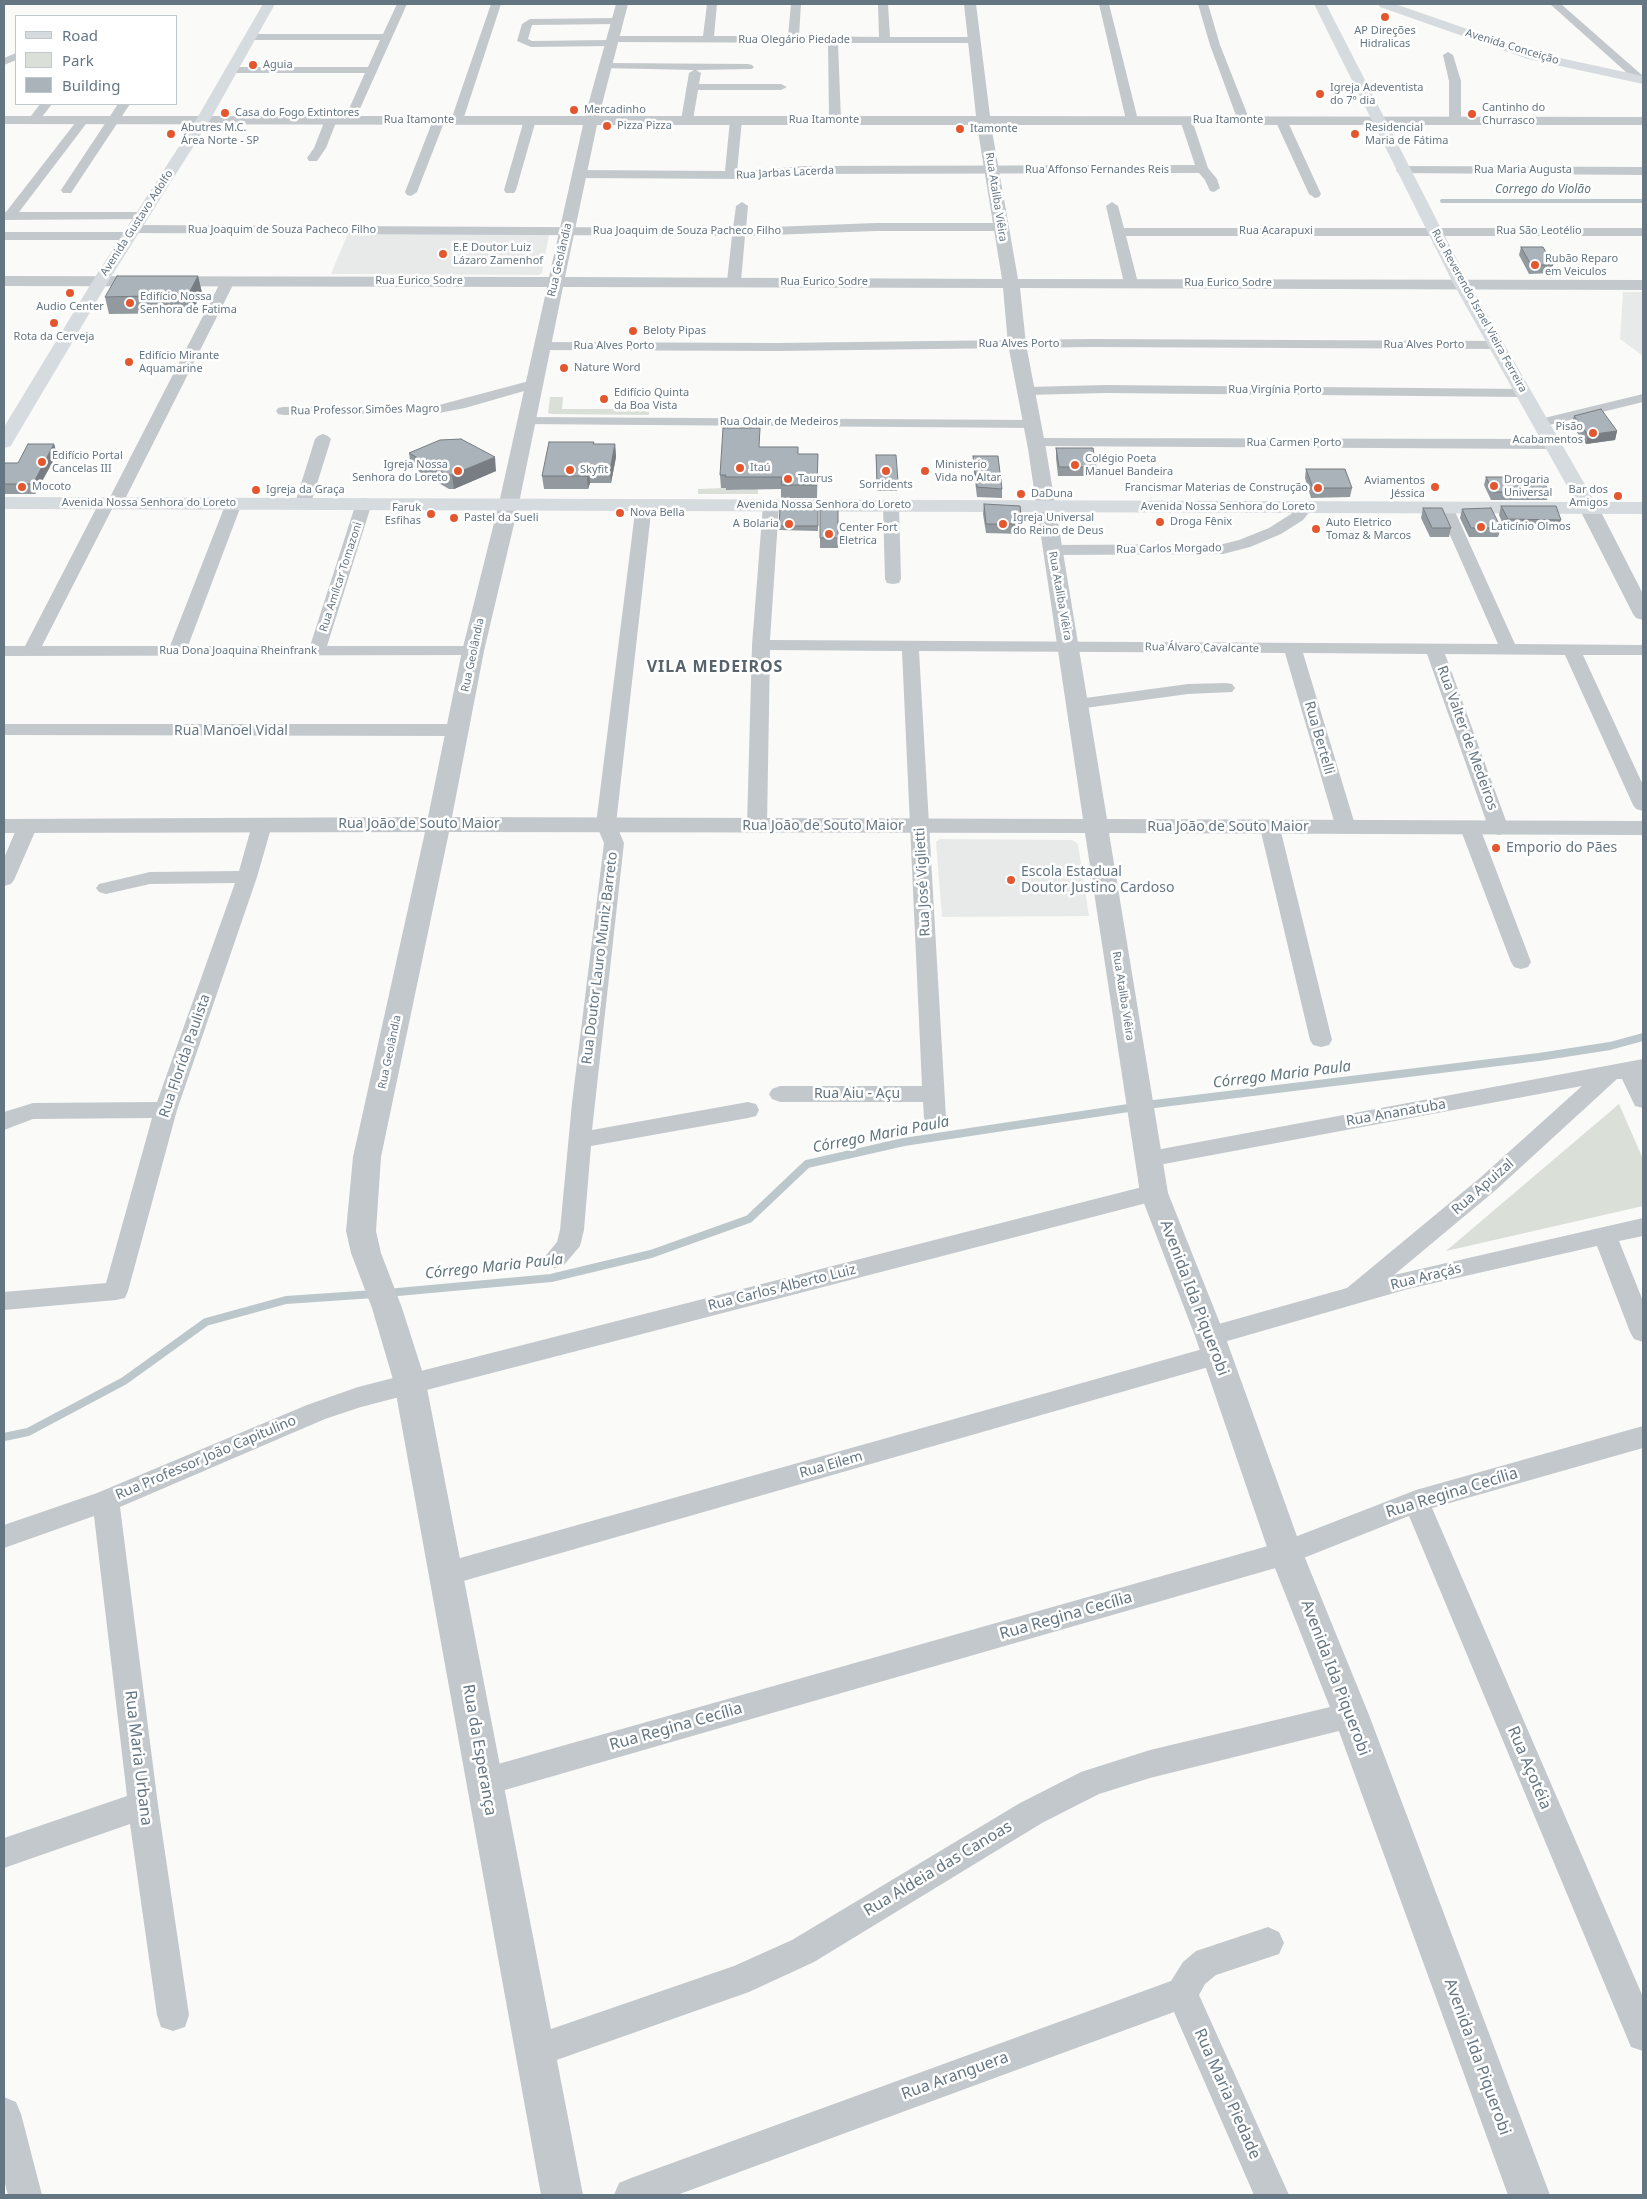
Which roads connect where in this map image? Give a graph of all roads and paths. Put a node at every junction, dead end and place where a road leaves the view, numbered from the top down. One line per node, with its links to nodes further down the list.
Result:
1 (269, 4): 15 (main road, Avenida Gustavo Adolfo)
2 (402, 4): 16 (street)
3 (496, 4): 44 (street)
4 (622, 4): 14 (street, Rua Geolândia)
5 (712, 4): 18 (street)
6 (796, 4): 17 (street)
7 (883, 4): 20 (street)
8 (970, 4): 22 (street, Rua Ataliba Viêira)
9 (1104, 4): 51 (street)
10 (1203, 4): 53 (street)
11 (1320, 4): 55 (main road, Rua Reverendo Israel Vieira Ferreira)
12 (1384, 4): 30 (main road, Avenida Conceição)
13 (1555, 4): 30 (street)
14 (617, 20): 21 (street, Rua Geolândia); 21 (street, Rua Olegário Piedade)
15 (250, 37): 16 (street); 28 (main road, Avenida Gustavo Adolfo)
16 (387, 37): 29 (street)
17 (793, 39): 18 (street, Rua Olegário Piedade); 19 (street, Rua Olegário Piedade)
18 (708, 40): 21 (street, Rua Olegário Piedade)
19 (833, 40): 20 (street, Rua Olegário Piedade); 49 (street)
20 (886, 40): 22 (street, Rua Olegário Piedade)
21 (612, 41): 25 (street, Rua Geolândia)
22 (972, 50): 50 (street, Rua Ataliba Viêira)
23 (749, 54): 27 (street)
24 (1448, 55): 56 (street)
25 (605, 66): 26 (street); 46 (street, Rua Geolândia)
26 (696, 67): 27 (street); 31 (street)
27 (748, 67): 32 (street)
28 (231, 70): 29 (street); 40 (main road, Avenida Gustavo Adolfo)
29 (373, 70): 42 (street)
30 (1642, 80)
31 (692, 87): 32 (street); 47 (street)
32 (745, 87): 33 (street)
33 (782, 87)
34 (45, 105): 37 (street)
35 (123, 105): 39 (street)
36 (4, 120): 37 (street, Rua Itamonte)
37 (34, 120): 38 (street, Rua Itamonte)
38 (83, 120): 39 (street, Rua Itamonte); 72 (street)
39 (113, 120): 40 (street, Rua Itamonte); 66 (street)
40 (203, 120): 41 (street, Rua Itamonte); 73 (main road, Avenida Gustavo Adolfo)
41 (331, 120): 42 (street, Rua Itamonte); 58 (street)
42 (350, 120): 43 (street, Rua Itamonte)
43 (439, 120): 44 (street, Rua Itamonte); 68 (street)
44 (457, 120): 45 (street, Rua Itamonte)
45 (530, 120): 46 (street, Rua Itamonte); 67 (street)
46 (592, 120): 47 (street, Rua Itamonte); 63 (street, Rua Geolândia)
47 (687, 120): 48 (street, Rua Itamonte)
48 (736, 120): 49 (street, Rua Itamonte); 64 (street)
49 (835, 120): 50 (street, Rua Itamonte)
50 (983, 120): 51 (street, Rua Itamonte); 60 (street, Rua Ataliba Viêira)
51 (1132, 120): 52 (street, Rua Itamonte)
52 (1186, 120): 53 (street, Rua Itamonte); 59 (street)
53 (1244, 120): 54 (street, Rua Itamonte)
54 (1281, 120): 55 (street, Rua Itamonte); 69 (street)
55 (1378, 120): 56 (street, Rua Itamonte); 61 (main road, Rua Reverendo Israel Vieira Ferreira)
56 (1455, 121): 57 (street, Rua Itamonte)
57 (1643, 121)
58 (313, 158)
59 (1202, 169): 60 (street, Rua Affonso Fernandes Reis); 65 (street)
60 (992, 170): 64 (street, Rua Jarbas Lacerda); 74 (street, Rua Ataliba Viêira)
61 (1402, 170): 62 (street, Rua Maria Augusta); 77 (main road, Rua Reverendo Israel Vieira Ferreira)
62 (1643, 171)
63 (579, 174): 64 (street, Rua Jarbas Lacerda); 75 (street, Rua Geolândia)
64 (731, 175)
65 (1214, 188)
66 (67, 190)
67 (510, 190)
68 (411, 192)
69 (1315, 194)
70 (742, 206): 76 (street)
71 (1112, 206): 78 (street)
72 (7, 216): 73 (street)
73 (141, 216): 80 (main road, Avenida Gustavo Adolfo)
74 (1001, 227): 76 (street, Rua Joaquim de Souza Pacheco Filho); 87 (street, Rua Ataliba Viêira)
75 (566, 231): 76 (street, Rua Joaquim de Souza Pacheco Filho); 80 (street, Rua Joaquim de Souza Pacheco Filho); 85 (street, Rua Geolândia)
76 (739, 231): 86 (street)
77 (1435, 231): 78 (street, Rua Acarapuxi); 79 (street, Rua São Leotélio); 89 (main road, Rua Reverendo Israel Vieira Ferreira)
78 (1118, 232): 88 (street)
79 (1643, 232)
80 (131, 233): 81 (street, Rua Joaquim de Souza Pacheco Filho); 82 (main road, Avenida Gustavo Adolfo)
81 (4, 236)
82 (101, 280): 83 (street, Rua Eurico Sodre); 84 (street, Rua Eurico Sodre); 99 (main road, Avenida Gustavo Adolfo)
83 (4, 281)
84 (228, 281): 85 (street, Rua Eurico Sodre); 108 (street)
85 (555, 281): 86 (street, Rua Eurico Sodre); 93 (street, Rua Geolândia)
86 (734, 282): 87 (street, Rua Eurico Sodre)
87 (1011, 283): 88 (street, Rua Eurico Sodre); 91 (street, Rua Ataliba Viêira)
88 (1132, 283): 89 (street, Rua Eurico Sodre)
89 (1461, 283): 90 (street, Rua Eurico Sodre); 92 (main road, Rua Reverendo Israel Vieira Ferreira)
90 (1643, 285)
91 (1017, 344): 92 (street, Rua Alves Porto); 93 (street, Rua Alves Porto); 95 (street, Rua Ataliba Viêira)
92 (1496, 345): 96 (main road, Rua Reverendo Israel Vieira Ferreira)
93 (542, 346): 94 (street, Rua Geolândia)
94 (534, 384): 98 (street, Rua Professor Simões Magro); 100 (street, Rua Geolândia)
95 (1027, 392): 96 (street, Rua Virgínia Porto); 102 (street, Rua Ataliba Viêira)
96 (1524, 392): 101 (main road, Rua Reverendo Israel Vieira Ferreira)
97 (1643, 398): 101 (street)
98 (283, 411)
99 (10, 420): 104 (main road, Avenida Gustavo Adolfo)
100 (526, 420): 102 (street, Rua Odair de Medeiros); 112 (street, Rua Geolândia)
101 (1541, 423): 106 (main road, Rua Reverendo Israel Vieira Ferreira)
102 (1032, 424): 105 (street, Rua Ataliba Viêira)
103 (323, 439): 110 (street)
104 (4, 442)
105 (1036, 443): 106 (street, Rua Carmen Porto); 116 (street, Rua Ataliba Viêira)
106 (1552, 444): 119 (main road, Rua Reverendo Israel Vieira Ferreira)
107 (4, 503): 108 (main road, Avenida Nossa Senhora do Loreto)
108 (111, 503): 109 (main road, Avenida Nossa Senhora do Loreto); 133 (street)
109 (234, 503): 110 (main road, Avenida Nossa Senhora do Loreto); 134 (street)
110 (303, 503): 111 (main road, Avenida Nossa Senhora do Loreto)
111 (364, 503): 112 (main road, Avenida Nossa Senhora do Loreto); 135 (street, Rua Amílcar Tomazoni)
112 (509, 503): 113 (main road, Avenida Nossa Senhora do Loreto); 136 (street, Rua Geolândia)
113 (644, 504): 114 (main road, Avenida Nossa Senhora do Loreto); 143 (street, Rua Doutor Lauro Muniz Barreto)
114 (771, 504): 115 (main road, Avenida Nossa Senhora do Loreto); 124 (street)
115 (891, 505): 116 (main road, Avenida Nossa Senhora do Loreto); 122 (street)
116 (1046, 506): 117 (main road, Avenida Nossa Senhora do Loreto); 121 (street, Rua Ataliba Viêira)
117 (1305, 507): 118 (main road, Avenida Nossa Senhora do Loreto); 121 (street, Rua Carlos Morgado)
118 (1446, 508): 119 (main road, Avenida Nossa Senhora do Loreto); 129 (street)
119 (1589, 508): 120 (main road, Avenida Nossa Senhora do Loreto); 123 (street, Rua Reverendo Israel Vieira Ferreira)
120 (1643, 508)
121 (1052, 550): 126 (street, Rua Ataliba Viêira)
122 (894, 578)
123 (1643, 614)
124 (761, 645): 125 (street, Rua Álvaro Cavalcante); 147 (street)
125 (910, 646): 126 (street, Rua Álvaro Cavalcante); 148 (street, Rua José Viglietti)
126 (1069, 646): 127 (street, Rua Álvaro Cavalcante); 138 (street, Rua Ataliba Viêira)
127 (1293, 648): 128 (street, Rua Álvaro Cavalcante); 151 (street, Rua Bertelli)
128 (1434, 648): 129 (street, Rua Álvaro Cavalcante); 153 (street, Rua Valter de Medeiros)
129 (1509, 650): 130 (street, Rua Álvaro Cavalcante)
130 (1572, 650): 131 (street, Rua Álvaro Cavalcante); 141 (street)
131 (1643, 650)
132 (4, 651): 133 (street, Rua Dona Joaquina Rheinfrank)
133 (31, 651): 134 (street, Rua Dona Joaquina Rheinfrank)
134 (177, 651): 135 (street, Rua Dona Joaquina Rheinfrank)
135 (317, 651): 136 (street, Rua Dona Joaquina Rheinfrank)
136 (473, 651): 140 (street, Rua Geolândia)
137 (1226, 688): 138 (street)
138 (1078, 704): 149 (street, Rua Ataliba Viêira)
139 (4, 730): 140 (street, Rua Manoel Vidal)
140 (458, 730): 142 (street, Rua Geolândia)
141 (1643, 805)
142 (439, 824): 143 (street, Rua João de Souto Maior); 145 (street, Rua João de Souto Maior); 174 (street, Rua Geolândia)
143 (606, 824): 147 (street, Rua João de Souto Maior); 168 (street, Rua Doutor Lauro Muniz Barreto)
144 (28, 825): 145 (street, Rua João de Souto Maior); 146 (street, Rua João de Souto Maior); 156 (street)
145 (262, 825): 155 (street, Rua Florída Paulista)
146 (4, 826)
147 (757, 826): 148 (street, Rua João de Souto Maior)
148 (921, 826): 149 (street, Rua João de Souto Maior); 162 (street, Rua José Viglietti)
149 (1096, 827): 150 (street, Rua João de Souto Maior); 169 (street, Rua Ataliba Viêira)
150 (1270, 828): 151 (street, Rua João de Souto Maior); 159 (street)
151 (1346, 828): 152 (street, Rua João de Souto Maior)
152 (1470, 828): 153 (street, Rua João de Souto Maior); 158 (street)
153 (1499, 828): 154 (street, Rua João de Souto Maior)
154 (1643, 828)
155 (247, 876): 157 (street); 164 (street, Rua Florída Paulista)
156 (4, 880)
157 (106, 888)
158 (1521, 962)
159 (1321, 1040)
160 (1627, 1071): 163 (street); 169 (street, Rua Ananatuba); 175 (street, Rua Apuizal)
161 (780, 1094): 162 (street, Rua Aiu - Açu)
162 (934, 1094): 166 (street, Rua José Viglietti)
163 (1643, 1100)
164 (166, 1110): 167 (street); 176 (street, Rua Florída Paulista)
165 (748, 1110): 168 (street)
166 (935, 1118)
167 (4, 1122)
168 (580, 1140): 173 (street, Rua Doutor Lauro Muniz Barreto)
169 (1148, 1159): 170 (street, Avenida Ida Piquerobi)
170 (1154, 1193): 178 (street, Avenida Ida Piquerobi); 179 (street, Rua Carlos Alberto Luiz)
171 (1643, 1227): 172 (street, Rua Araçás)
172 (1605, 1235): 175 (street, Rua Araçás); 177 (street)
173 (555, 1259)
174 (382, 1294): 179 (street, Rua da Esperança)
175 (1353, 1295): 178 (street, Rua Araçás)
176 (4, 1301)
177 (1643, 1332)
178 (1213, 1346): 184 (street, Avenida Ida Piquerobi); 185 (street, Rua Eilem)
179 (410, 1384): 181 (street, Rua Professor João Capitulino); 185 (street, Rua da Esperança)
180 (1643, 1437): 182 (street, Rua Regina Cecília)
181 (106, 1501): 183 (street, Rua Professor João Capitulino); 188 (street, Rua Maria Urbana)
182 (1416, 1501): 184 (street, Rua Regina Cecília); 193 (street, Rua Açotéia)
183 (4, 1536)
184 (1286, 1553): 186 (street, Avenida Ida Piquerobi); 187 (street, Rua Regina Cecília)
185 (446, 1574): 187 (street, Rua da Esperança)
186 (1351, 1715): 194 (street, Rua Aldeia das Canoas); 200 (street, Avenida Ida Piquerobi)
187 (484, 1782): 194 (street, Rua da Esperança)
188 (143, 1804): 189 (street); 192 (street, Rua Maria Urbana)
189 (4, 1853)
190 (1268, 1943): 191 (street)
191 (1182, 1993): 198 (street, Rua Aranguera); 199 (street, Rua Maria Piedade)
192 (173, 2015)
193 (1643, 2035)
194 (534, 2051): 197 (street, Rua da Esperança)
195 (4, 2114): 196 (street)
196 (25, 2195)
197 (562, 2195)
198 (631, 2195)
199 (1272, 2195)
200 (1528, 2195)

